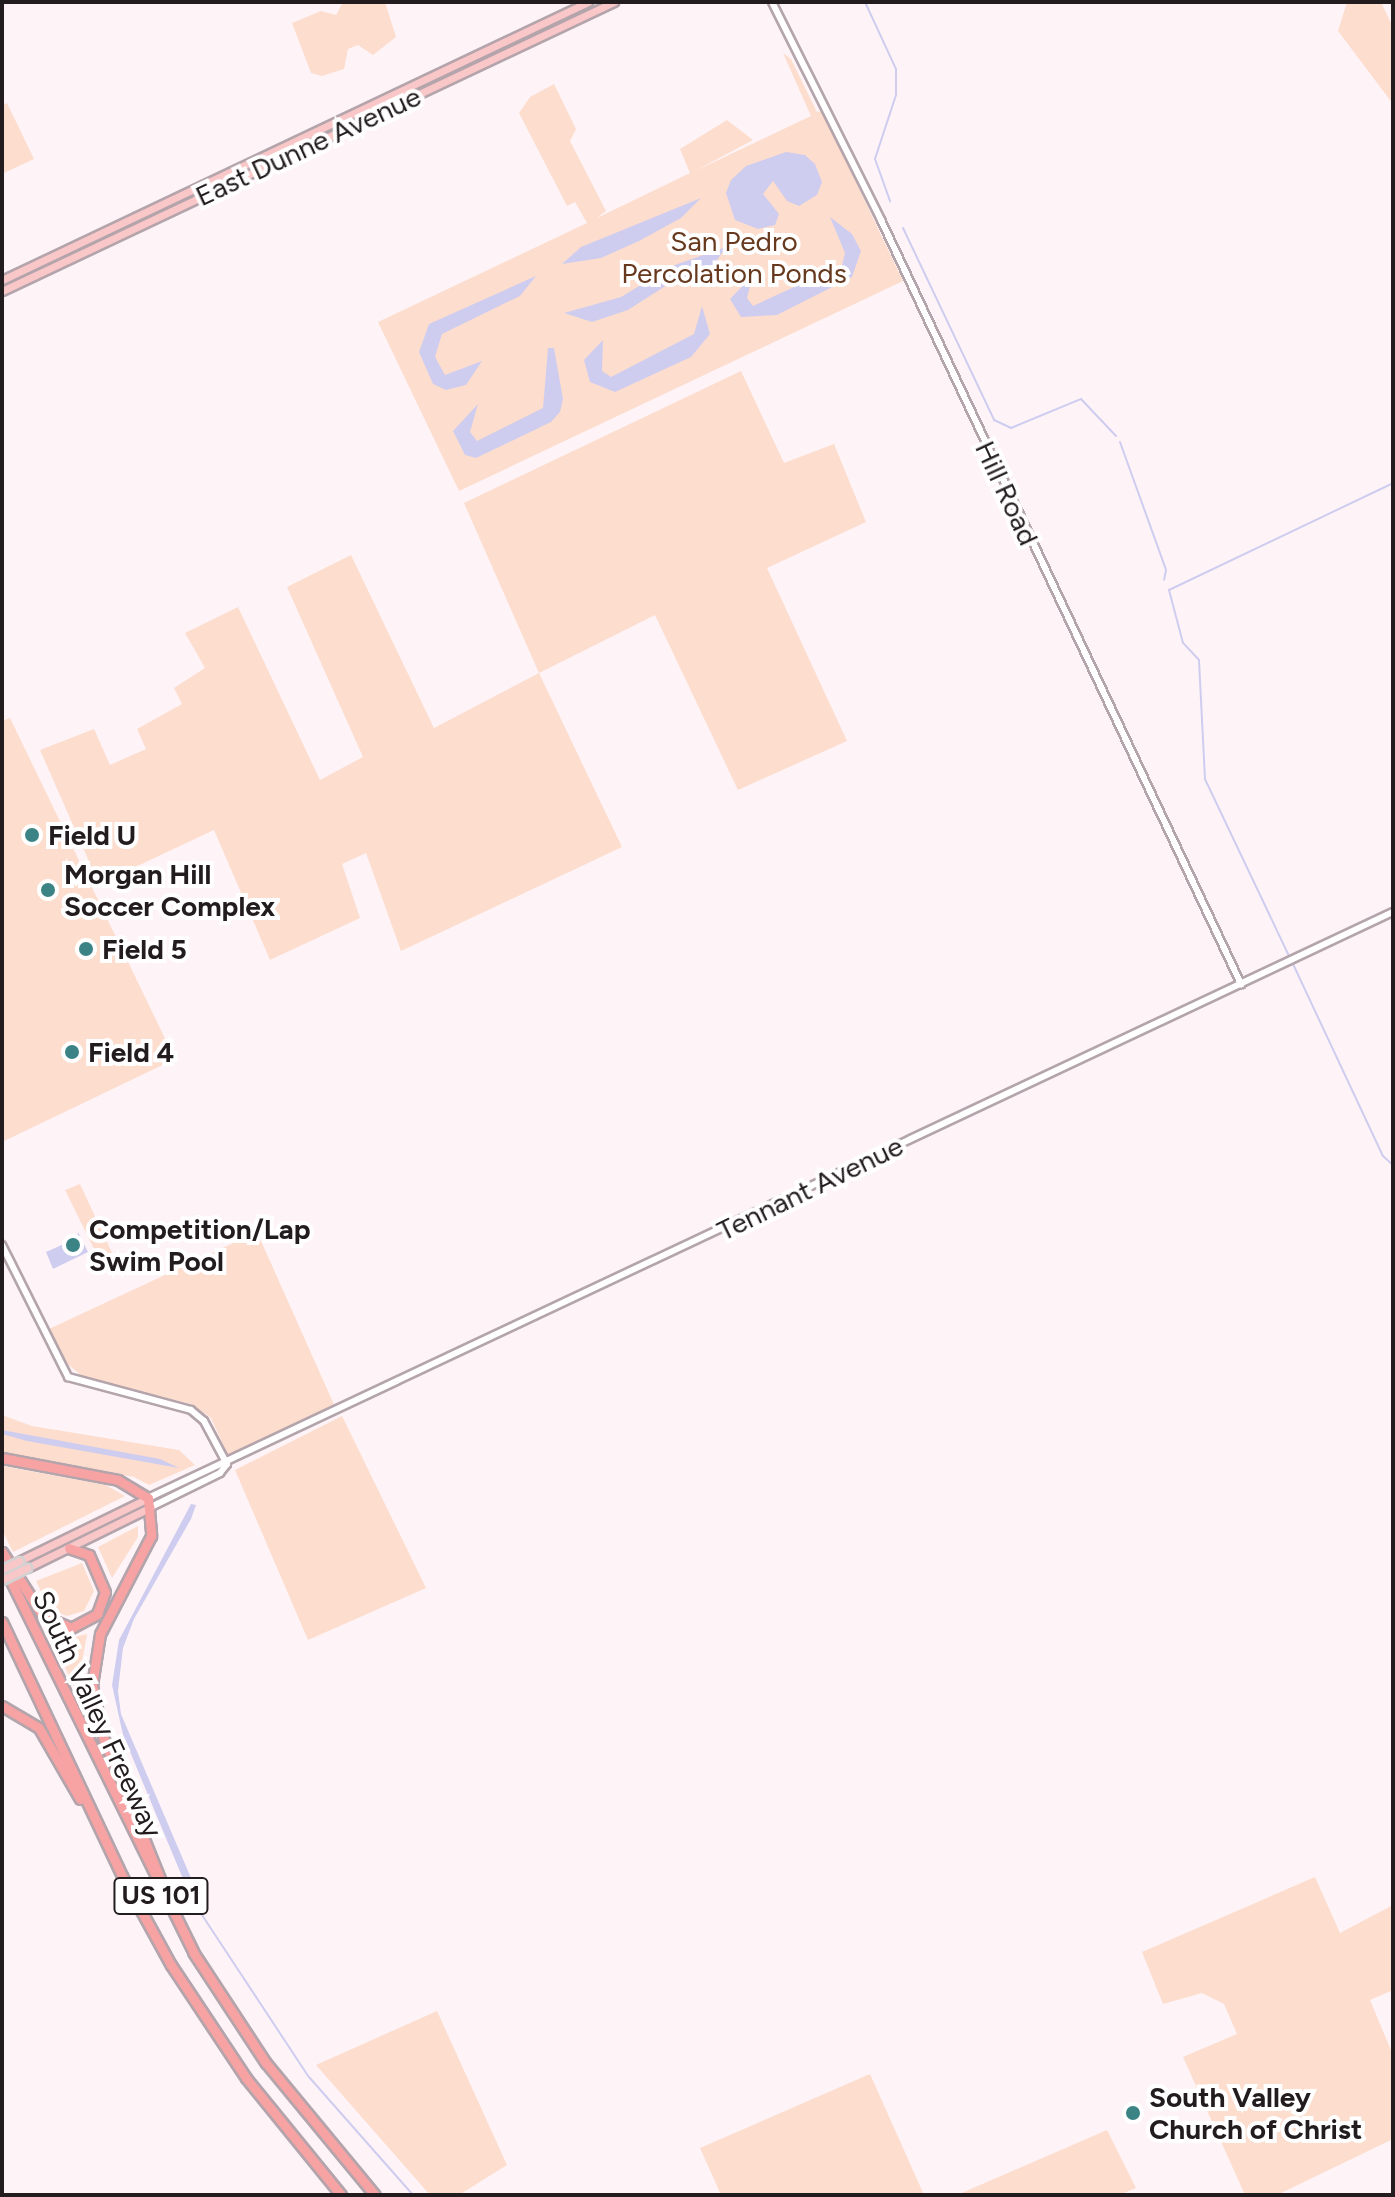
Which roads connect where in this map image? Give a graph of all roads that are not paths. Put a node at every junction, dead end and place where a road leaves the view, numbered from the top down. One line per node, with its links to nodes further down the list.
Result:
1 (588, 2): 4 (main road, East Dunne Avenue)
2 (614, 2): 5 (main road, East Dunne Avenue)
3 (772, 2): 10 (street, Hill Road)
4 (377, 102): 5 (main road); 6 (main road, East Dunne Avenue)
5 (381, 111): 8 (main road, East Dunne Avenue)
6 (46, 259): 7 (main road, East Dunne Avenue); 8 (main road)
7 (2, 280)
8 (4, 290)
9 (1393, 912): 10 (street, Tennant Avenue)
10 (1241, 984): 13 (street, Tennant Avenue)
11 (2, 1245): 13 (street)
12 (2, 1458): 14 (highway)
13 (227, 1464): 14 (street, Tennant Avenue)
14 (150, 1503): 15 (main road, Tennant Avenue); 17 (main road, Tennant Avenue, bridge); 22 (highway)
15 (69, 1548): 16 (highway); 18 (main road, Tennant Avenue, bridge)
16 (2, 1552)
17 (2, 1566): 22 (highway, South Valley Freeway / US 101)
18 (2, 1580)
19 (2, 1622): 21 (highway, South Valley Freeway / US 101)
20 (2, 1706): 21 (highway)
21 (122, 1876): 23 (highway, South Valley Freeway / US 101)
22 (175, 1922): 24 (highway, South Valley Freeway / US 101)
23 (341, 2195)
24 (375, 2195)

